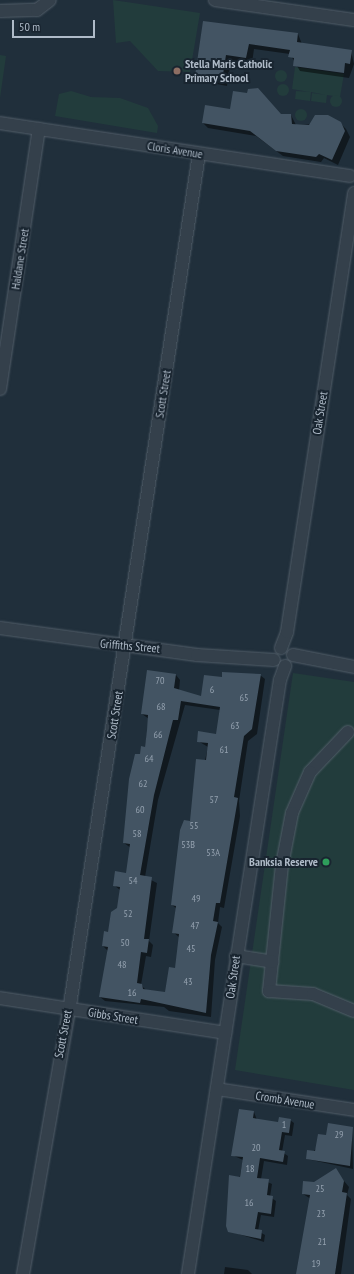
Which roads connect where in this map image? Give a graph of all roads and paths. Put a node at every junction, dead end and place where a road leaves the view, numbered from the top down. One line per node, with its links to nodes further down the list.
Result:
1 (50, 0): 4 (street)
2 (215, 0): 3 (street)
3 (219, 0): 5 (street)
4 (0, 11)
5 (354, 20)
6 (0, 123): 7 (street, Cloris Avenue)
7 (39, 129): 8 (street, Cloris Avenue); 11 (street, Haldane Street)
8 (199, 154): 9 (street, Cloris Avenue); 13 (street, Scott Street)
9 (353, 177)
10 (354, 193): 14 (street, Oak Street)
11 (0, 389)
12 (0, 628): 13 (street, Griffiths Street)
13 (126, 646): 14 (street, Griffiths Street); 20 (street, Scott Street)
14 (283, 657): 15 (street, Griffiths Street); 17 (street, Oak Street)
15 (354, 667)
16 (348, 732): 18 (street)
17 (236, 956): 18 (street); 22 (street, Oak Street)
18 (273, 962): 21 (street)
19 (0, 998): 20 (street, Gibbs Street)
20 (67, 1009): 22 (street, Gibbs Street); 25 (street, Scott Street)
21 (354, 1011)
22 (226, 1033): 23 (street, Oak Street)
23 (217, 1089): 24 (street, Cromb Avenue); 26 (street, Oak Street)
24 (354, 1110)
25 (23, 1274)
26 (188, 1274)

